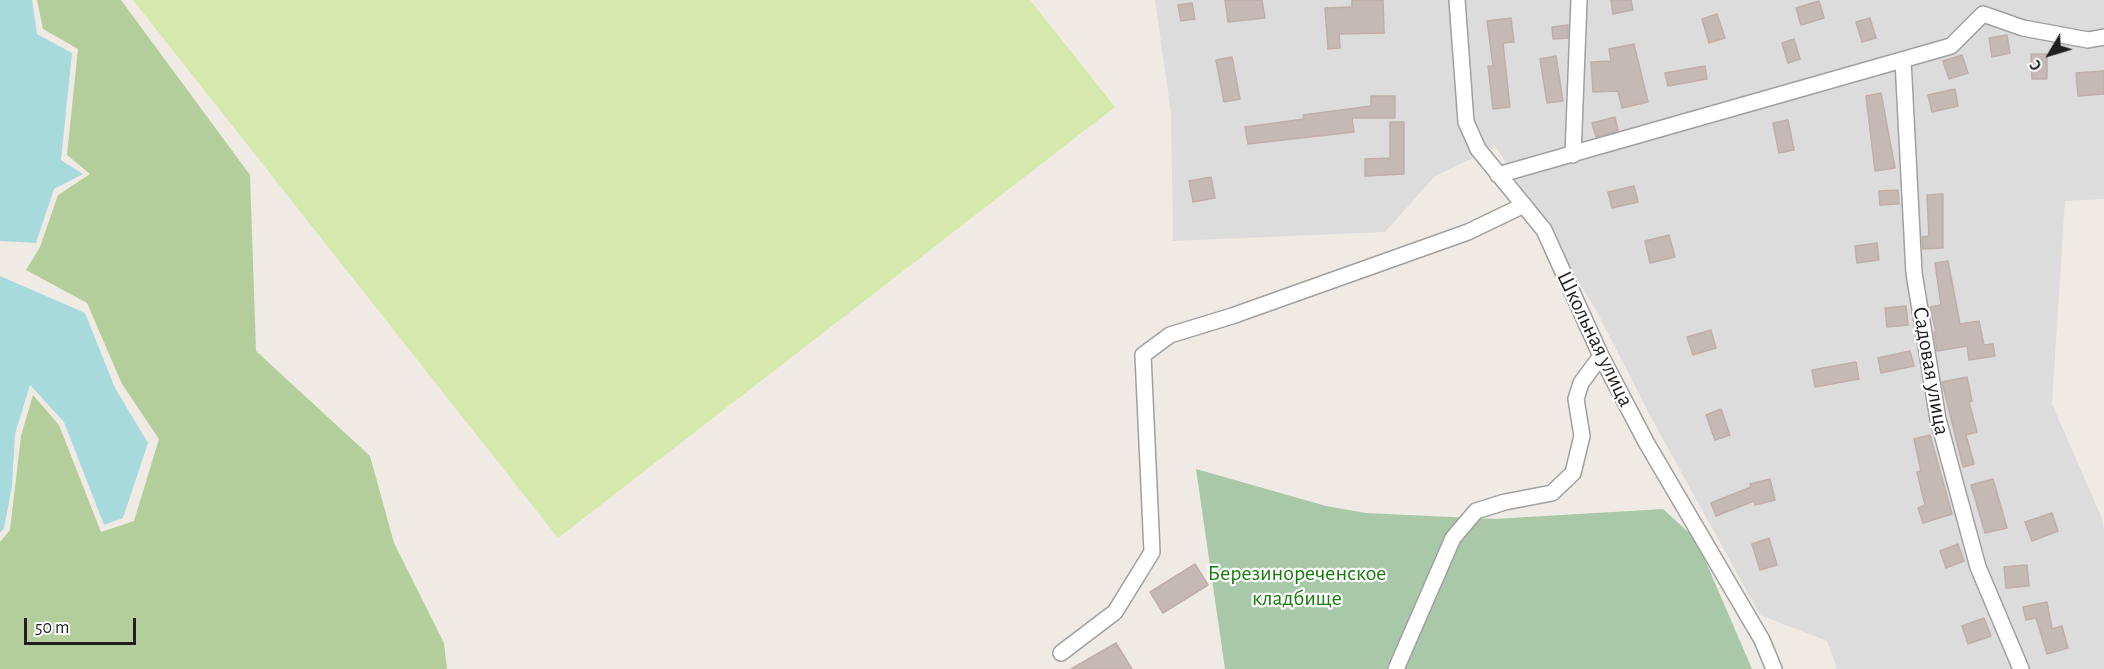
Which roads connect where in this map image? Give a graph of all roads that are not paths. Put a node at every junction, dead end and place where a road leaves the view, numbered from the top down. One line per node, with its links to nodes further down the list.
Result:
1 (1457, 0): 7 (street, Школьная улица)
2 (1579, 0): 6 (street)
3 (1984, 7): 4 (street); 5 (street)
4 (2104, 37)
5 (1903, 60): 6 (street); 13 (street, Садовая улица)
6 (1573, 155): 7 (street)
7 (1498, 176): 8 (street, Школьная улица)
8 (1524, 205): 9 (street, Школьная улица); 10 (street)
9 (1600, 356): 11 (street); 12 (street, Школьная улица)
10 (1061, 653)
11 (1396, 669)
12 (1774, 669)
13 (2021, 669)

